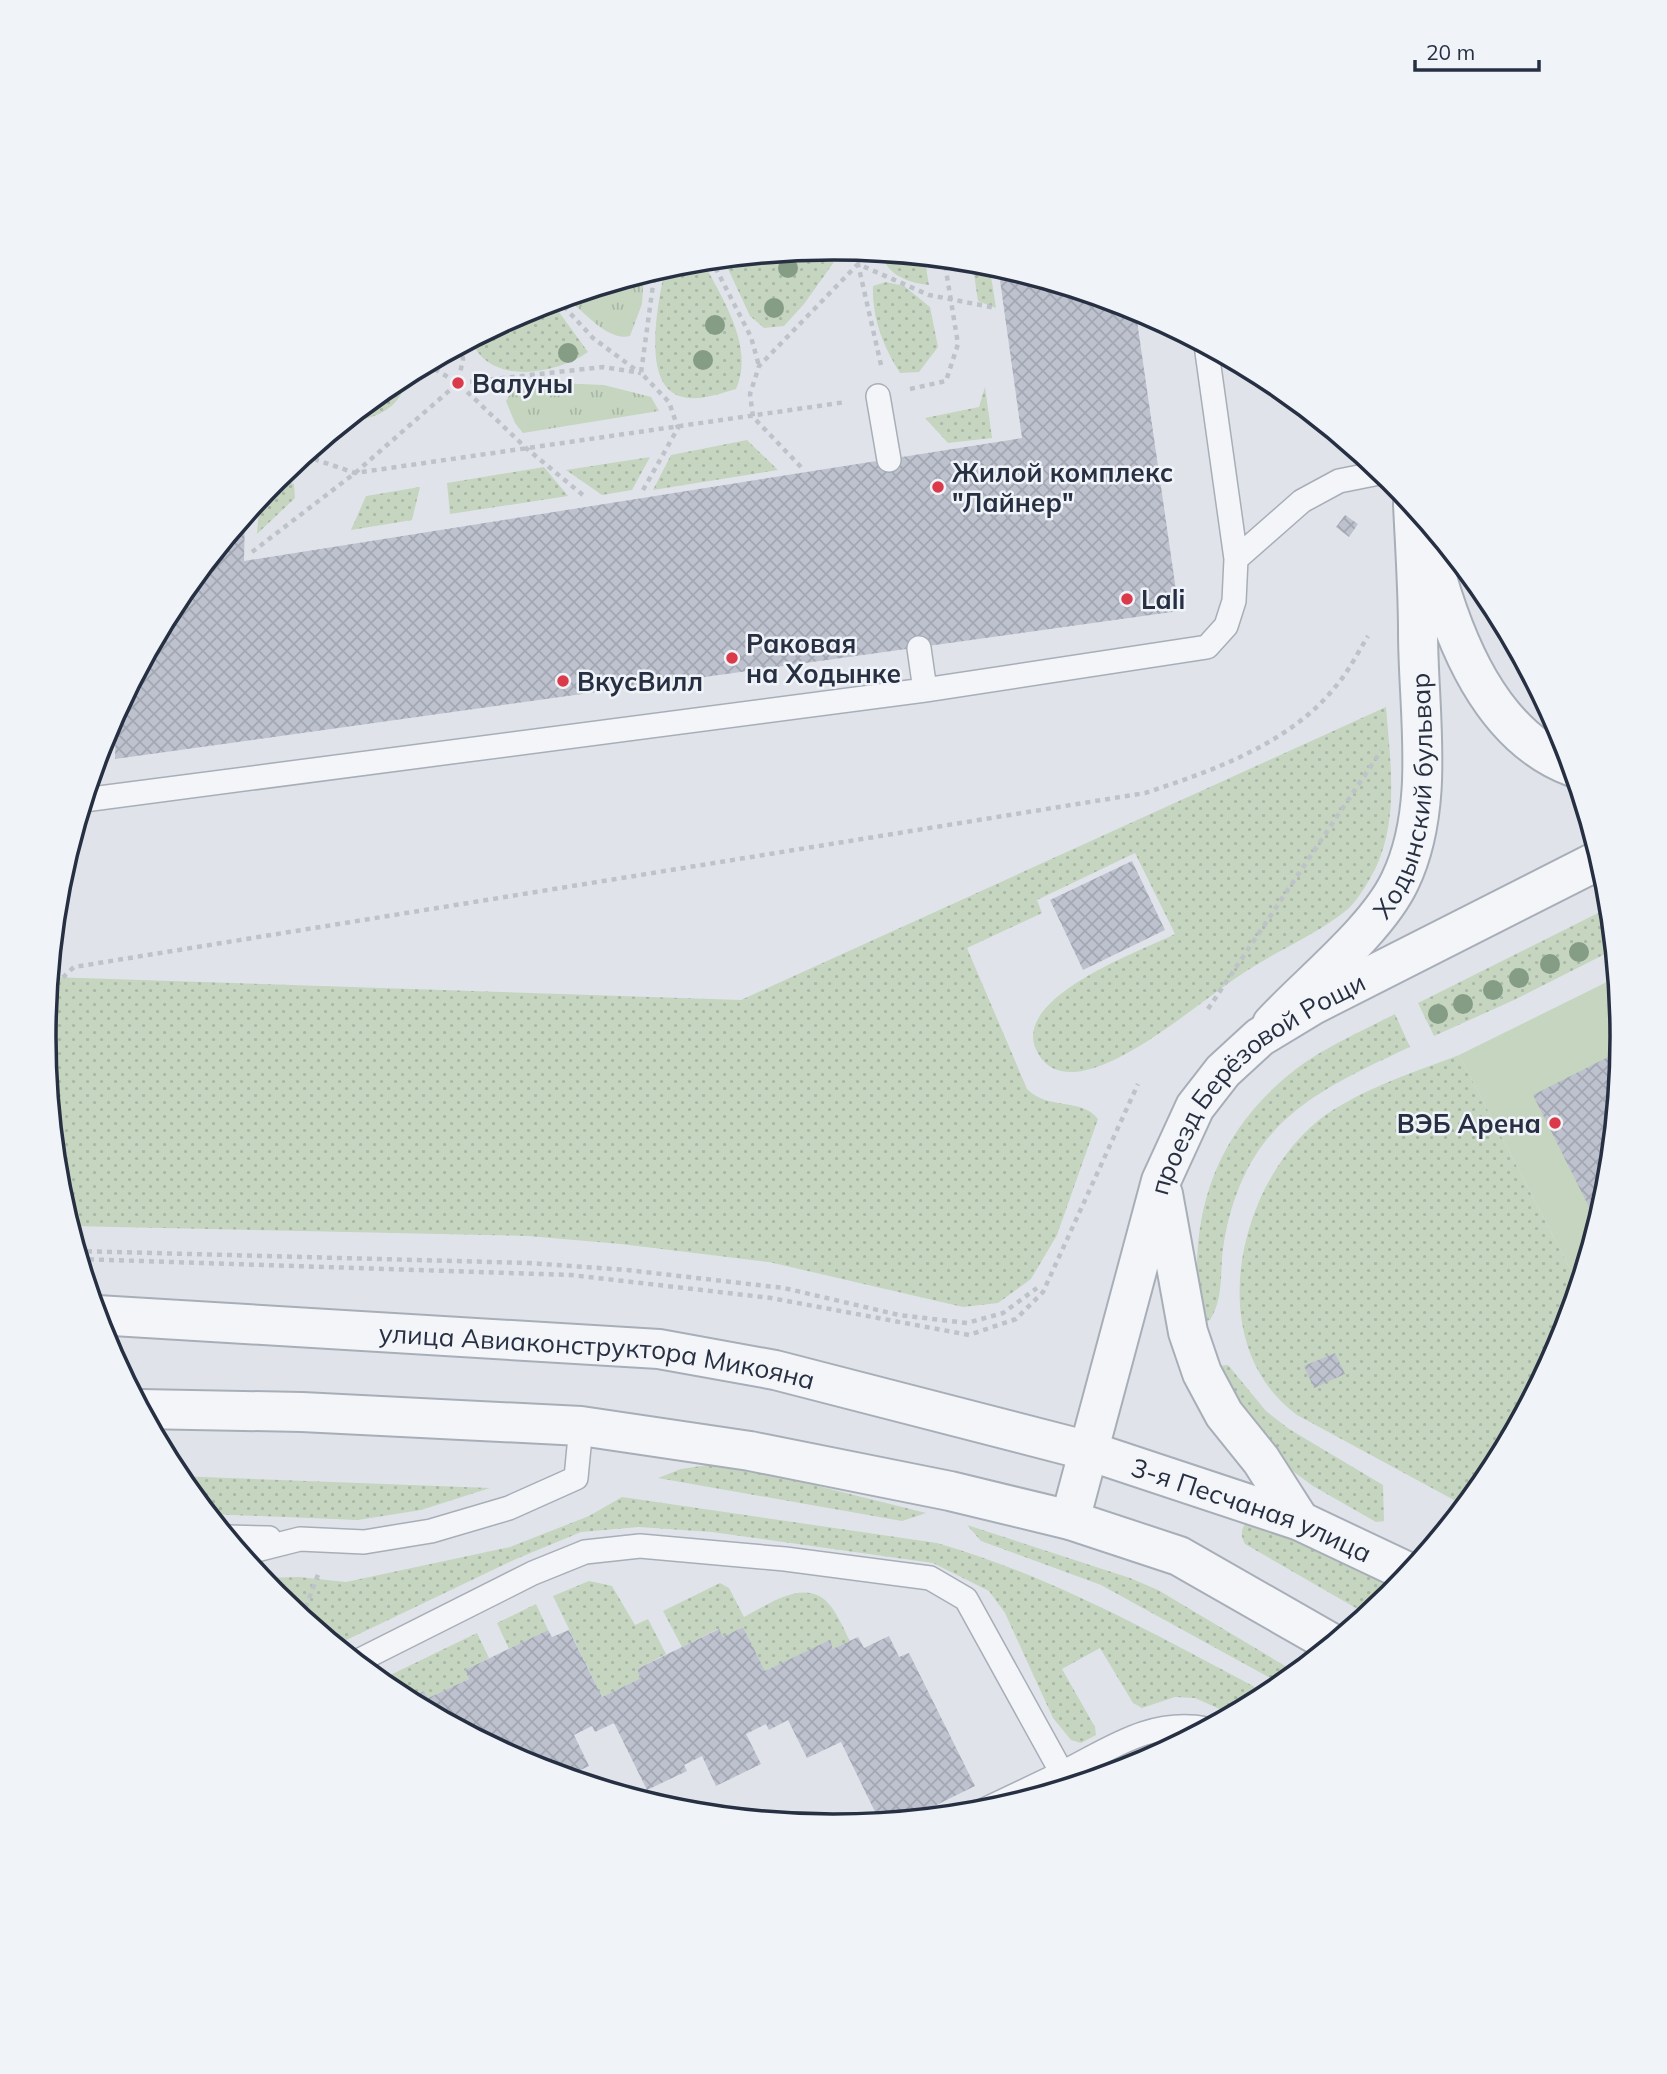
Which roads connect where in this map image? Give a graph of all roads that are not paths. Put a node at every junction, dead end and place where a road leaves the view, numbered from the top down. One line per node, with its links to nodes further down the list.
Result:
1 (1208, 356): 7 (lane)
2 (878, 396): 3 (lane)
3 (889, 460)
4 (1370, 475): 7 (lane)
5 (1414, 519): 13 (street, Ходынский бульвар)
6 (1424, 531): 10 (street, Ходынский бульвар)
7 (1236, 559): 9 (lane)
8 (919, 648): 9 (lane)
9 (925, 690): 11 (lane)
10 (1559, 758)
11 (93, 799)
12 (1591, 864): 13 (street, проезд Берёзовой Рощи)
13 (1260, 1037): 14 (street, проезд Берёзовой Рощи)
14 (1161, 1181): 18 (street, проезд Берёзовой Рощи); 20 (street)
15 (108, 1316): 18 (street, улица Авиаконструктора Микояна)
16 (151, 1409): 17 (street)
17 (581, 1426): 19 (street); 22 (lane)
18 (1089, 1451): 19 (street, проезд Берёзовой Рощи); 20 (street, 3-я Песчаная улица)
19 (1070, 1520): 25 (street)
20 (1300, 1521): 24 (street, 3-я Песчаная улица)
21 (239, 1537): 22 (lane)
22 (300, 1539): 23 (lane)
23 (250, 1551)
24 (1400, 1569)
25 (1324, 1640)
26 (365, 1657): 28 (lane)
27 (1192, 1726): 28 (lane)
28 (1062, 1773): 29 (lane)
29 (1026, 1790)

